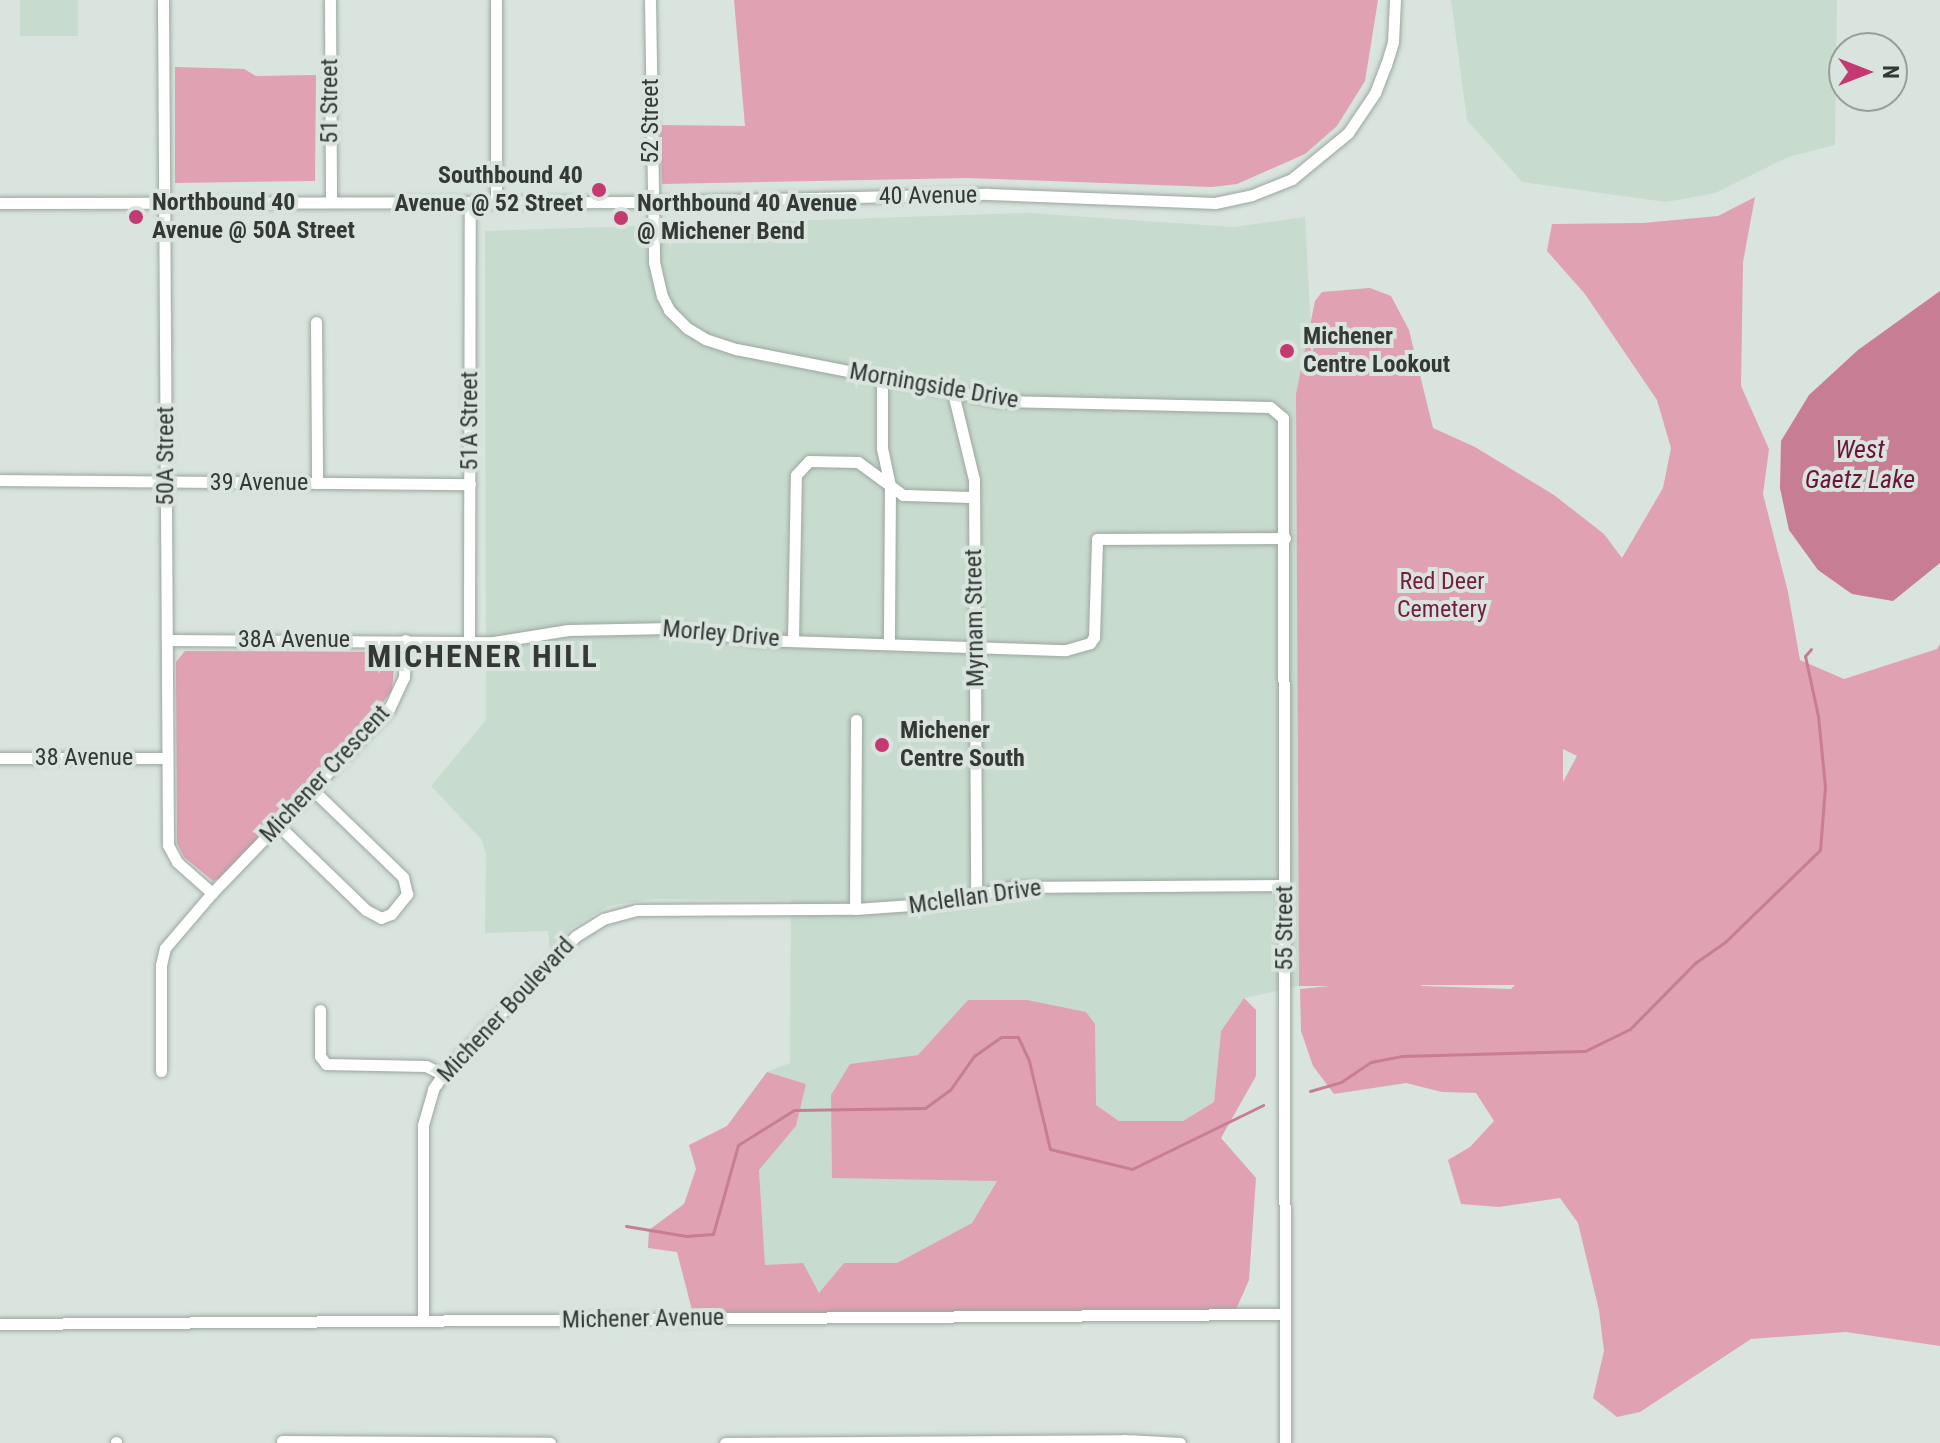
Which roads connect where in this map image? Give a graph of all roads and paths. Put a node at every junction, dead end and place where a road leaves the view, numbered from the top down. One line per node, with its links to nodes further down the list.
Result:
1 (163, 0): 6 (street, 50A Street)
2 (330, 0): 7 (street, 51 Street)
3 (496, 0): 9 (street)
4 (650, 0): 10 (street, 52 Street)
5 (1395, 0): 10 (street, 40 Avenue)
6 (165, 202): 7 (street, 40 Avenue); 11 (street, 40 Avenue); 18 (street, 50A Street)
7 (331, 202): 8 (street, 40 Avenue)
8 (470, 202): 9 (street, 40 Avenue); 20 (street, 51A Street)
9 (496, 202): 10 (street, 40 Avenue)
10 (651, 202): 13 (street, 52 Street)
11 (0, 203)
12 (316, 322): 19 (street)
13 (687, 328): 14 (street, Morningside Drive)
14 (882, 378): 15 (street, Morningside Drive); 21 (street)
15 (953, 393): 16 (street, Morningside Drive); 22 (street, Myrnam Street)
16 (1281, 414): 23 (street, 55 Street)
17 (0, 480): 18 (street, 39 Avenue)
18 (166, 482): 19 (street, 39 Avenue); 24 (street, 50A Street)
19 (317, 483): 20 (street, 39 Avenue)
20 (470, 484): 26 (street, 51A Street)
21 (890, 487): 22 (street); 27 (street); 28 (street)
22 (974, 497): 29 (street, Myrnam Street)
23 (1285, 538): 29 (street, Morley Drive); 35 (street, 55 Street)
24 (167, 640): 25 (street, 38A Avenue); 32 (street, 50A Street)
25 (405, 640): 26 (street, 38A Avenue); 33 (street, Michener Crescent)
26 (469, 640): 27 (street, Morley Drive)
27 (793, 641): 28 (street, Morley Drive)
28 (889, 643): 29 (street, Morley Drive)
29 (974, 646): 37 (street, Myrnam Street)
30 (856, 720): 39 (street)
31 (0, 758): 32 (street, 38 Avenue)
32 (167, 758): 36 (street, 50A Street)
33 (312, 789): 34 (street, Michener Crescent); 34 (street)
34 (278, 825): 36 (street, Michener Crescent)
35 (1285, 885): 37 (street, Mclellan Drive); 43 (street, 55 Street)
36 (212, 893): 41 (street, Michener Crescent)
37 (976, 894): 39 (street, Mclellan Drive)
38 (760, 909): 39 (street, Mclellan Drive); 42 (street, Michener Boulevard)
39 (855, 909)
40 (320, 1010): 42 (street)
41 (161, 1071)
42 (442, 1074): 44 (street, Michener Boulevard)
43 (1285, 1314): 44 (street, Michener Avenue); 51 (street, 55 Street)
44 (423, 1320): 45 (street, Michener Avenue)
45 (0, 1324)
46 (282, 1441): 47 (street)
47 (418, 1442): 48 (street)
48 (550, 1443)
49 (725, 1443): 50 (street)
50 (1180, 1443)
51 (1285, 1443)

